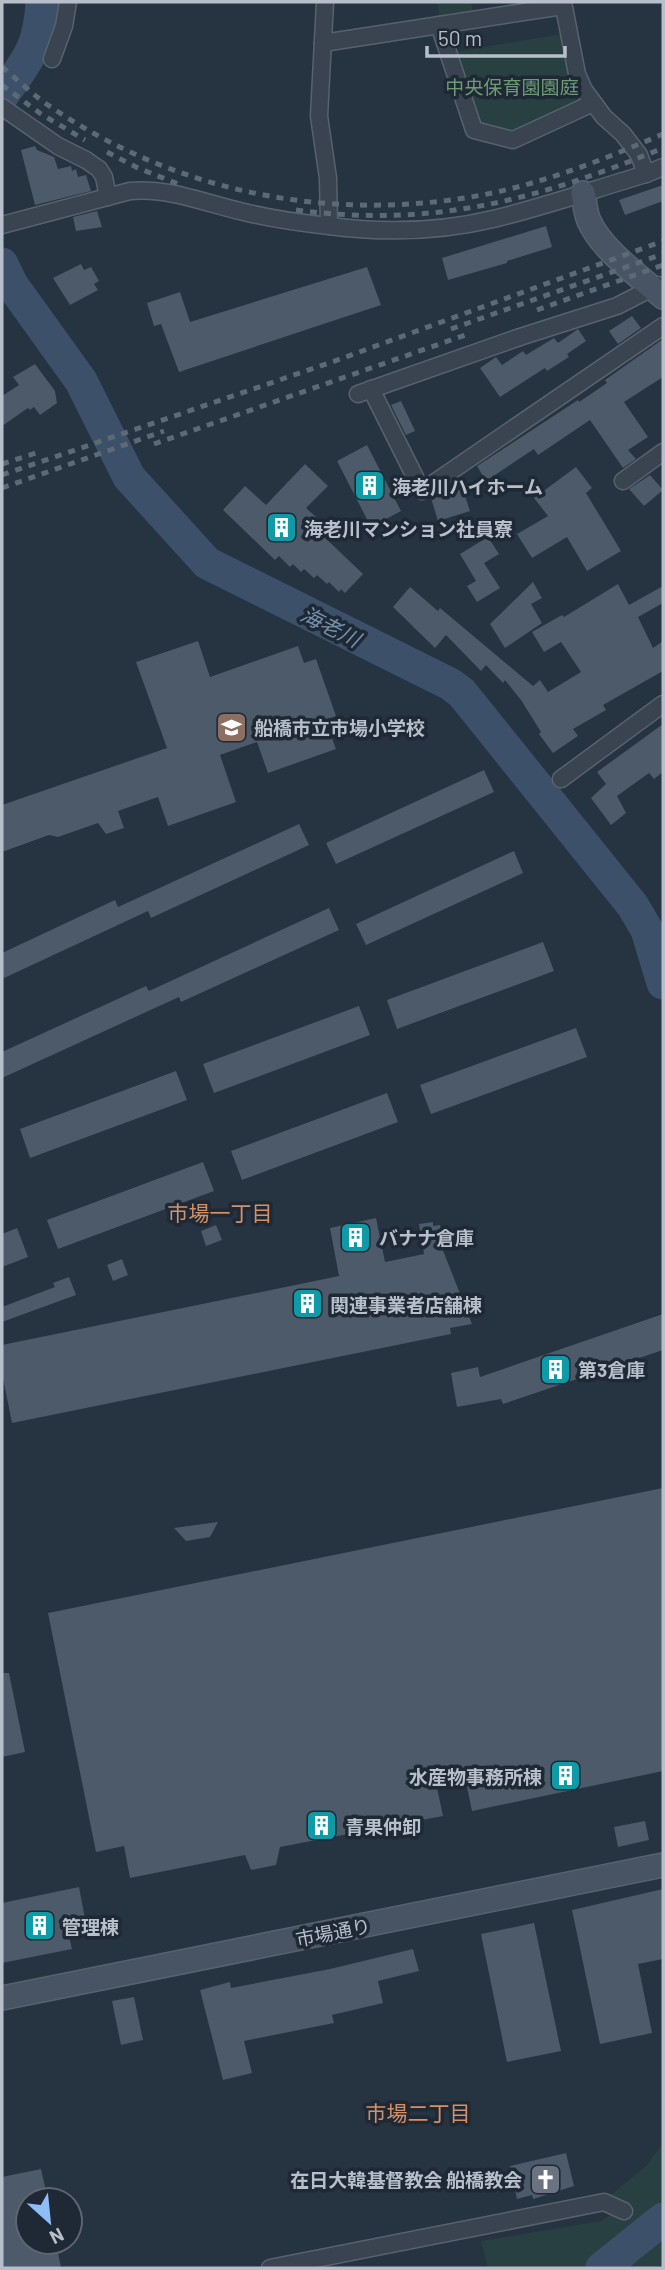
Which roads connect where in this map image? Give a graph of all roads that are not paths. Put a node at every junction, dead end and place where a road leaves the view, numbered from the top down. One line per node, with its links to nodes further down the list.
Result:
1 (68, 2): 6 (street)
2 (325, 2): 5 (street)
3 (563, 4): 4 (street); 7 (street)
4 (439, 25): 5 (street); 7 (street)
5 (323, 43): 14 (street)
6 (52, 59)
7 (593, 103): 10 (street)
8 (7, 111): 12 (street)
9 (663, 167): 10 (street)
10 (646, 174): 11 (street)
11 (583, 193): 14 (street); 15 (street)
12 (108, 197): 13 (street); 14 (street)
13 (6, 224)
14 (329, 226)
15 (659, 289): 16 (street)
16 (663, 326)
17 (663, 452): 18 (street)
18 (623, 481)
19 (663, 704): 20 (street)
20 (561, 779)
21 (663, 1865): 22 (street, 市場通り)
22 (2, 1998)
23 (624, 2211): 24 (street)
24 (270, 2268)

